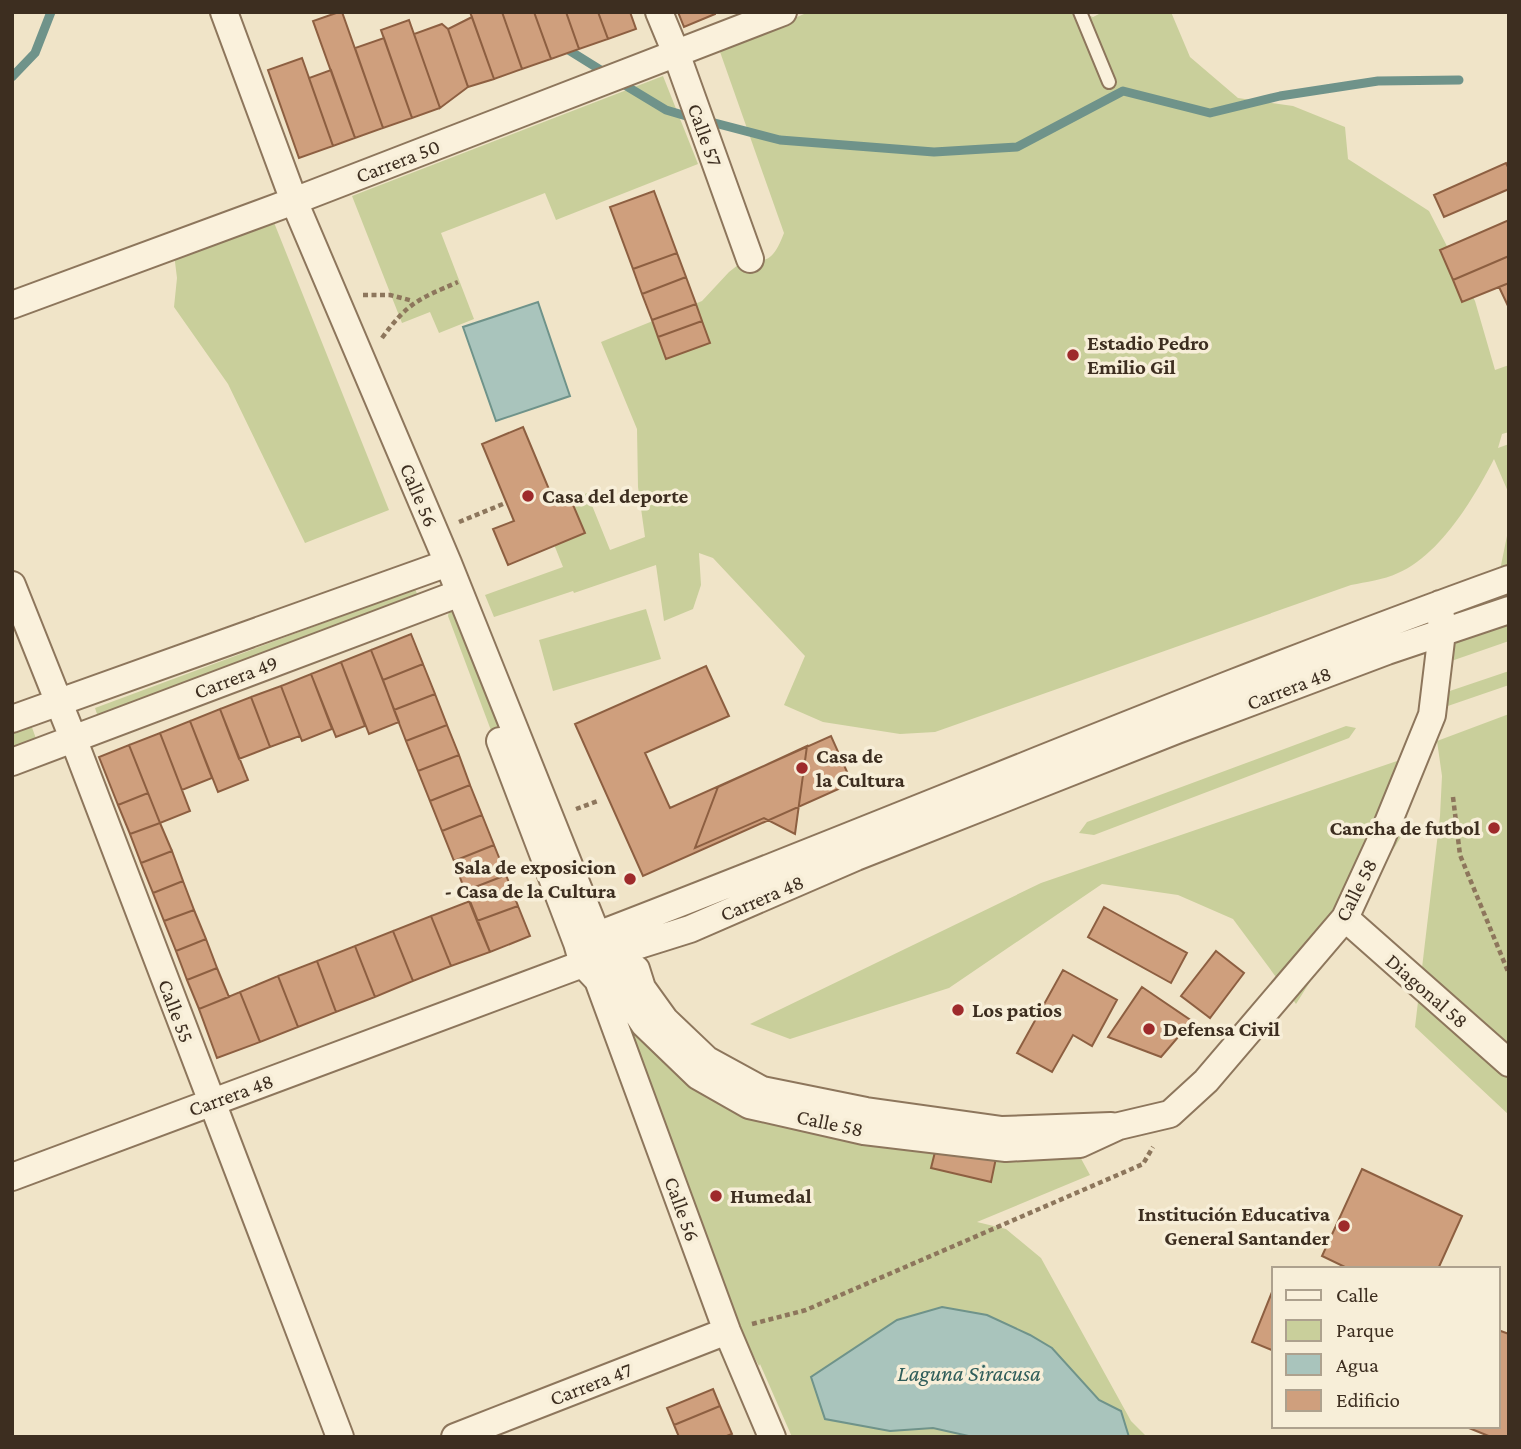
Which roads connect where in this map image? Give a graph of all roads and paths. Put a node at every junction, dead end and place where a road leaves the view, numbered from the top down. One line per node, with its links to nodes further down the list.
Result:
1 (224, 12): 7 (street, Calle 56)
2 (659, 12): 5 (street, Calle 57)
3 (783, 12): 5 (street, Carrera 50)
4 (1080, 12): 6 (lane)
5 (676, 54): 7 (street, Carrera 50); 8 (street, Calle 57)
6 (1109, 82)
7 (294, 201): 12 (street, Carrera 50); 16 (street, Calle 56)
8 (750, 259)
9 (458, 282): 11 (path)
10 (363, 295): 11 (path)
11 (414, 301): 13 (path)
12 (12, 305)
13 (380, 341)
14 (503, 504): 15 (path)
15 (459, 522)
16 (440, 567): 19 (street, Calle 56); 23 (street, Carrera 49)
17 (1509, 579): 20 (street, Carrera 48)
18 (12, 584): 23 (street, Calle 55)
19 (453, 596): 26 (street, Carrera 49); 32 (street, Calle 56)
20 (1440, 604): 22 (street, Calle 58); 25 (street, Carrera 48)
21 (1509, 610): 22 (street, Carrera 48)
22 (1443, 632): 25 (street, Carrera 48); 31 (street, Calle 58)
23 (59, 701): 24 (street, Carrera 49); 26 (street, Calle 55)
24 (12, 719)
25 (1173, 719): 32 (street, Carrera 48)
26 (73, 738): 27 (street, Carrera 49); 35 (street, Calle 55)
27 (12, 762)
28 (1454, 797): 33 (path)
29 (598, 801): 30 (path)
30 (575, 810)
31 (1345, 918): 34 (street, Diagonal 58); 36 (street, Calle 58)
32 (601, 954): 35 (street, Carrera 48); 36 (street, Calle 58); 38 (street, Calle 56)
33 (1509, 974)
34 (1509, 1063)
35 (211, 1102): 37 (street, Carrera 48); 39 (street, Calle 55)
36 (1170, 1114): 38 (path)
37 (12, 1177)
38 (727, 1331): 40 (street, Carrera 47); 41 (street, Calle 56)
39 (340, 1437)
40 (455, 1437)
41 (772, 1437)

